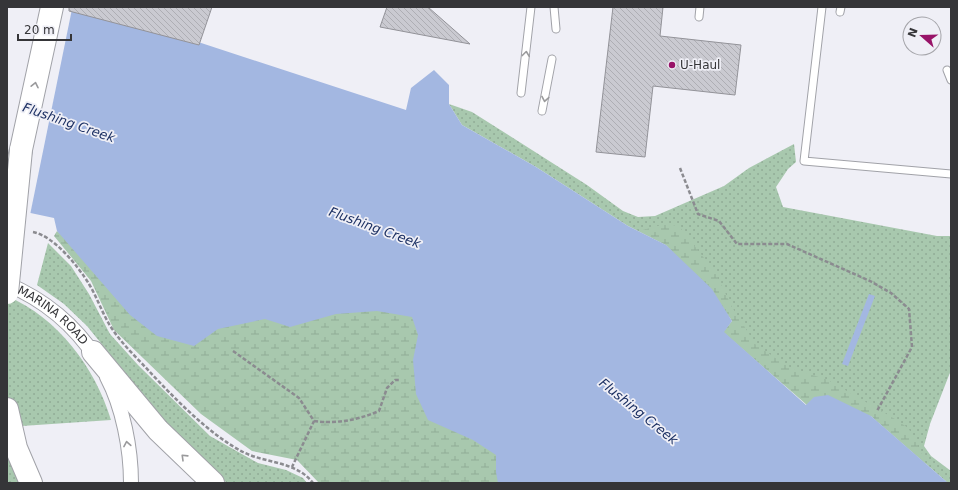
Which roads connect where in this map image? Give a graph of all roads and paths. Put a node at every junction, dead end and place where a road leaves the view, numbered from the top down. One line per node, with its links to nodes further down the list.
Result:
1 (52, 7): 13 (main road, one-way to 1)
2 (531, 7): 11 (lane, one-way to 2)
3 (554, 7): 7 (lane)
4 (700, 7): 6 (lane)
5 (822, 7): 15 (lane)
6 (699, 17)
7 (556, 29)
8 (552, 59): 12 (lane, one-way to 12)
9 (947, 70): 10 (lane)
10 (951, 80)
11 (521, 93)
12 (542, 111)
13 (21, 150): 16 (main road, bridge); 19 (main road, bridge)
14 (680, 168): 24 (path)
15 (951, 174)
16 (7, 210)
17 (28, 231): 26 (path)
18 (7, 284): 21 (street, MARINA ROAD)
19 (7, 293)
20 (233, 351): 25 (path)
21 (93, 352): 28 (street, MARINA ROAD, one-way to 21); 29 (main road, one-way to 21)
22 (399, 380): 25 (path)
23 (7, 409): 27 (main road)
24 (877, 411)
25 (314, 421): 26 (path)
26 (292, 467): 30 (path)
27 (31, 483)
28 (131, 483)
29 (213, 483)
30 (313, 483)

